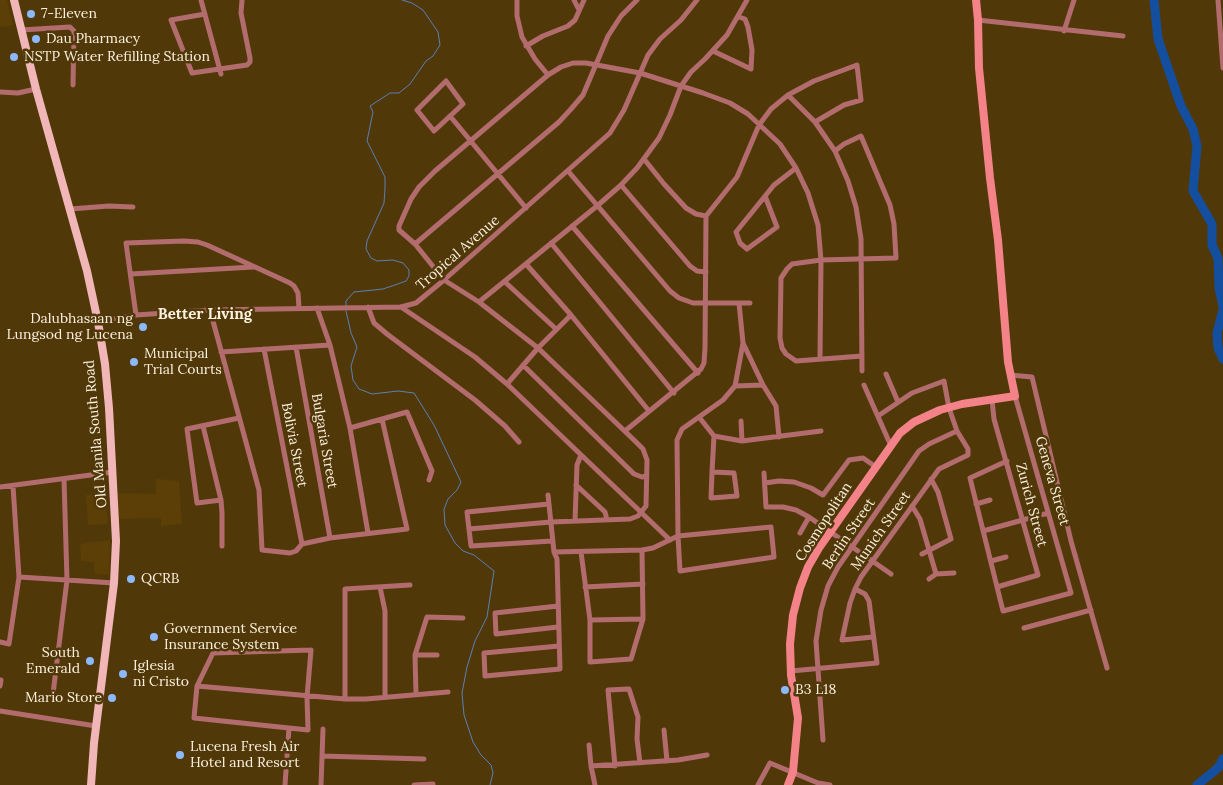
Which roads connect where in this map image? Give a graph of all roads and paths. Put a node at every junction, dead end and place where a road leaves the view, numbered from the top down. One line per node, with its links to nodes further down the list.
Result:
1 (14, 0): 18 (main road, Old Manila South Road)
2 (208, 0): 13 (street)
3 (242, 0): 25 (street)
4 (517, 0): 21 (street)
5 (574, 0): 14 (street)
6 (584, 0): 14 (street)
7 (637, 0): 23 (street)
8 (697, 0): 26 (street, Tropical Avenue)
9 (746, 0): 16 (street)
10 (976, 0): 17 (street, Geneva Street)
11 (1074, 0): 19 (street)
12 (1218, 0): 24 (street)
13 (201, 1): 15 (street)
14 (579, 10): 21 (street)
15 (205, 14): 25 (street); 25 (street)
16 (739, 16): 22 (street); 22 (street)
17 (978, 20): 19 (street); 85 (street, Geneva Street)
18 (21, 30): 28 (street); 30 (main road, Old Manila South Road)
19 (1064, 31): 20 (street)
20 (1123, 36)
21 (526, 46): 27 (street)
22 (713, 51): 29 (street)
23 (595, 64): 26 (street); 27 (street); 41 (street)
24 (1223, 68)
25 (220, 72)
26 (640, 73): 29 (street); 40 (street, Tropical Avenue)
27 (548, 75): 36 (street)
28 (73, 85)
29 (681, 86): 35 (street); 38 (street)
30 (36, 89): 31 (street); 47 (main road, Old Manila South Road)
31 (0, 92)
32 (788, 95): 34 (street); 34 (street); 35 (street)
33 (450, 116): 33 (street); 36 (street)
34 (815, 122): 37 (street)
35 (759, 125): 39 (street); 48 (street)
36 (471, 141): 41 (street); 51 (street)
37 (835, 151): 52 (street); 52 (street)
38 (644, 159): 42 (street); 48 (street)
39 (796, 168): 43 (street); 53 (street)
40 (568, 171): 45 (street); 46 (street, Tropical Avenue)
41 (498, 173): 46 (street); 51 (street)
42 (621, 185): 45 (street); 56 (street)
43 (765, 196): 43 (street)
44 (133, 206): 47 (street)
45 (597, 206): 49 (street); 61 (street)
46 (526, 208): 58 (street, Tropical Avenue)
47 (70, 210): 71 (main road, Old Manila South Road)
48 (706, 216): 56 (street)
49 (572, 226): 50 (street); 83 (street)
50 (551, 243): 54 (street); 90 (street)
51 (415, 244): 58 (street)
52 (861, 259): 53 (street); 79 (street)
53 (821, 260): 80 (street); 80 (street)
54 (526, 264): 59 (street); 70 (street)
55 (255, 266): 57 (street); 57 (street); 66 (street)
56 (706, 272): 61 (street)
57 (131, 274): 69 (street)
58 (444, 280): 60 (street); 65 (street, Tropical Avenue)
59 (505, 282): 60 (street); 72 (street)
60 (479, 302): 76 (street)
61 (705, 303): 62 (street); 83 (street)
62 (738, 303): 63 (street); 73 (street)
63 (750, 303)
64 (368, 307): 65 (street, Tropical Avenue); 67 (street, Tropical Avenue); 109 (street)
65 (401, 307): 86 (street)
66 (299, 308): 67 (street, Tropical Avenue); 68 (street, Tropical Avenue)
67 (317, 308): 74 (street)
68 (210, 310): 69 (street, Tropical Avenue); 78 (street)
69 (136, 315): 71 (street, Tropical Avenue)
70 (571, 315): 72 (street); 95 (street)
71 (98, 322): 114 (main road, Old Manila South Road)
72 (556, 329): 76 (street)
73 (743, 343): 87 (street); 89 (street)
74 (330, 345): 75 (street); 102 (street)
75 (296, 347): 77 (street); 144 (street, Bulgaria Street)
76 (538, 348): 81 (street); 103 (street)
77 (264, 349): 78 (street); 147 (street, Bolivia Street)
78 (221, 352): 97 (street)
79 (862, 356): 80 (street); 82 (street)
80 (820, 359)
81 (523, 365): 86 (street); 117 (street)
82 (862, 371)
83 (698, 373): 90 (street)
84 (886, 374): 93 (street)
85 (1010, 376): 91 (street, Geneva Street); 172 (street)
86 (507, 384): 111 (street)
87 (763, 385): 89 (street); 107 (street)
88 (864, 385): 96 (street)
89 (735, 386): 98 (street)
90 (674, 393): 95 (street)
91 (1015, 396): 92 (street, Cosmopolitan); 132 (street, Geneva Street)
92 (992, 400): 94 (street, Cosmopolitan); 112 (street, Zurich Street)
93 (898, 402): 94 (street); 96 (street)
94 (949, 408): 104 (street); 110 (street, Cosmopolitan)
95 (650, 411): 103 (street)
96 (878, 416): 110 (street)
97 (239, 418): 101 (street); 147 (street)
98 (699, 418): 106 (street); 143 (street)
99 (382, 419): 102 (street); 120 (street); 141 (street)
100 (741, 421): 108 (street)
101 (204, 426): 126 (street); 126 (street)
102 (350, 428): 141 (street)
103 (625, 431): 117 (street)
104 (957, 431): 119 (street, Munich Street); 149 (street, Berlin Street)
105 (821, 432): 107 (street)
106 (714, 436): 108 (street); 115 (street)
107 (779, 437): 108 (street)
108 (742, 441)
109 (519, 442)
110 (890, 446): 113 (street, Cosmopolitan)
111 (581, 455): 122 (street); 131 (street)
112 (1007, 461): 129 (street); 135 (street, Zurich Street)
113 (876, 467): 121 (street); 140 (street, Cosmopolitan)
114 (113, 472): 118 (street); 164 (main road, Old Manila South Road)
115 (712, 472): 115 (street)
116 (764, 473): 121 (street)
117 (646, 476): 131 (street)
118 (64, 479): 123 (street); 163 (street)
119 (931, 479): 130 (street, Munich Street); 151 (street)
120 (428, 480)
121 (765, 483): 133 (street)
122 (576, 485): 134 (street); 136 (street)
123 (13, 486): 124 (street); 161 (street)
124 (0, 488)
125 (548, 495): 128 (street)
126 (221, 500): 148 (street)
127 (990, 500): 129 (street)
128 (549, 504): 137 (street); 138 (street)
129 (976, 504): 139 (street)
130 (912, 506): 151 (street); 156 (street, Munich Street)
131 (642, 512): 134 (street); 146 (street)
132 (1048, 513): 135 (street); 169 (street, Geneva Street)
133 (809, 517): 140 (street); 142 (street)
134 (608, 520): 136 (street)
135 (1023, 520): 139 (street); 169 (street, Zurich Street)
136 (575, 521): 137 (street)
137 (551, 522): 138 (street); 145 (street)
138 (469, 529): 145 (street)
139 (983, 531): 157 (street)
140 (830, 532): 149 (street); 185 (street, Cosmopolitan)
141 (368, 533): 144 (street)
142 (800, 533)
143 (678, 536): 143 (street); 146 (street)
144 (330, 538): 147 (street)
145 (552, 540): 152 (street)
146 (670, 540): 150 (street)
147 (302, 544)
148 (222, 546)
149 (852, 547): 156 (street); 184 (street, Berlin Street)
150 (642, 550): 153 (street); 165 (street)
151 (929, 550): 154 (street); 160 (street)
152 (554, 552): 153 (street); 171 (street)
153 (581, 552): 168 (street)
154 (922, 554)
155 (1006, 557): 157 (street)
156 (873, 561): 159 (street); 170 (street, Munich Street)
157 (991, 561): 169 (street)
158 (954, 573): 160 (street)
159 (891, 574)
160 (936, 574): 162 (street)
161 (18, 577): 163 (street); 179 (street)
162 (929, 579)
163 (67, 580): 164 (street); 188 (street)
164 (114, 583): 194 (main road, Old Manila South Road)
165 (643, 584): 168 (street); 174 (street)
166 (410, 585): 167 (street)
167 (380, 586): 191 (street); 192 (street)
168 (585, 587): 175 (street)
169 (997, 587)
170 (855, 589): 178 (street); 178 (street, Munich Street)
171 (558, 606): 176 (street); 176 (street)
172 (1090, 610): 177 (street); 183 (street)
173 (463, 618): 181 (street)
174 (643, 619): 175 (street); 175 (street)
175 (590, 620)
176 (558, 627): 180 (street)
177 (1024, 628)
178 (873, 637): 184 (street)
179 (0, 642)
180 (559, 646): 180 (street)
181 (415, 655): 182 (street); 189 (street)
182 (436, 655)
183 (1107, 668)
184 (817, 669): 185 (street); 198 (street, Berlin Street)
185 (791, 671): 207 (street, Cosmopolitan)
186 (197, 686): 190 (street); 190 (street); 195 (street)
187 (448, 692): 189 (street)
188 (53, 694)
189 (416, 694): 191 (street)
190 (307, 697): 192 (street); 195 (street)
191 (385, 697): 192 (street)
192 (345, 699)
193 (0, 711): 194 (street)
194 (96, 726): 210 (main road, Old Manila South Road)
195 (289, 728): 211 (street)
196 (322, 729): 201 (street)
197 (664, 730): 203 (street)
198 (823, 740)
199 (590, 745): 205 (street)
200 (707, 755): 203 (street)
201 (322, 756): 202 (street); 212 (street)
202 (424, 759)
203 (667, 761): 204 (street)
204 (640, 763): 206 (street); 206 (street)
205 (591, 766): 206 (street); 214 (street)
206 (615, 766)
207 (793, 772): 209 (street); 215 (street); 216 (street, Cosmopolitan)
208 (433, 784): 213 (street)
209 (818, 784): 217 (street)
210 (91, 785)
211 (285, 785)
212 (321, 785)
213 (414, 785)
214 (595, 785)
215 (758, 785)
216 (788, 785)
217 (830, 785)

